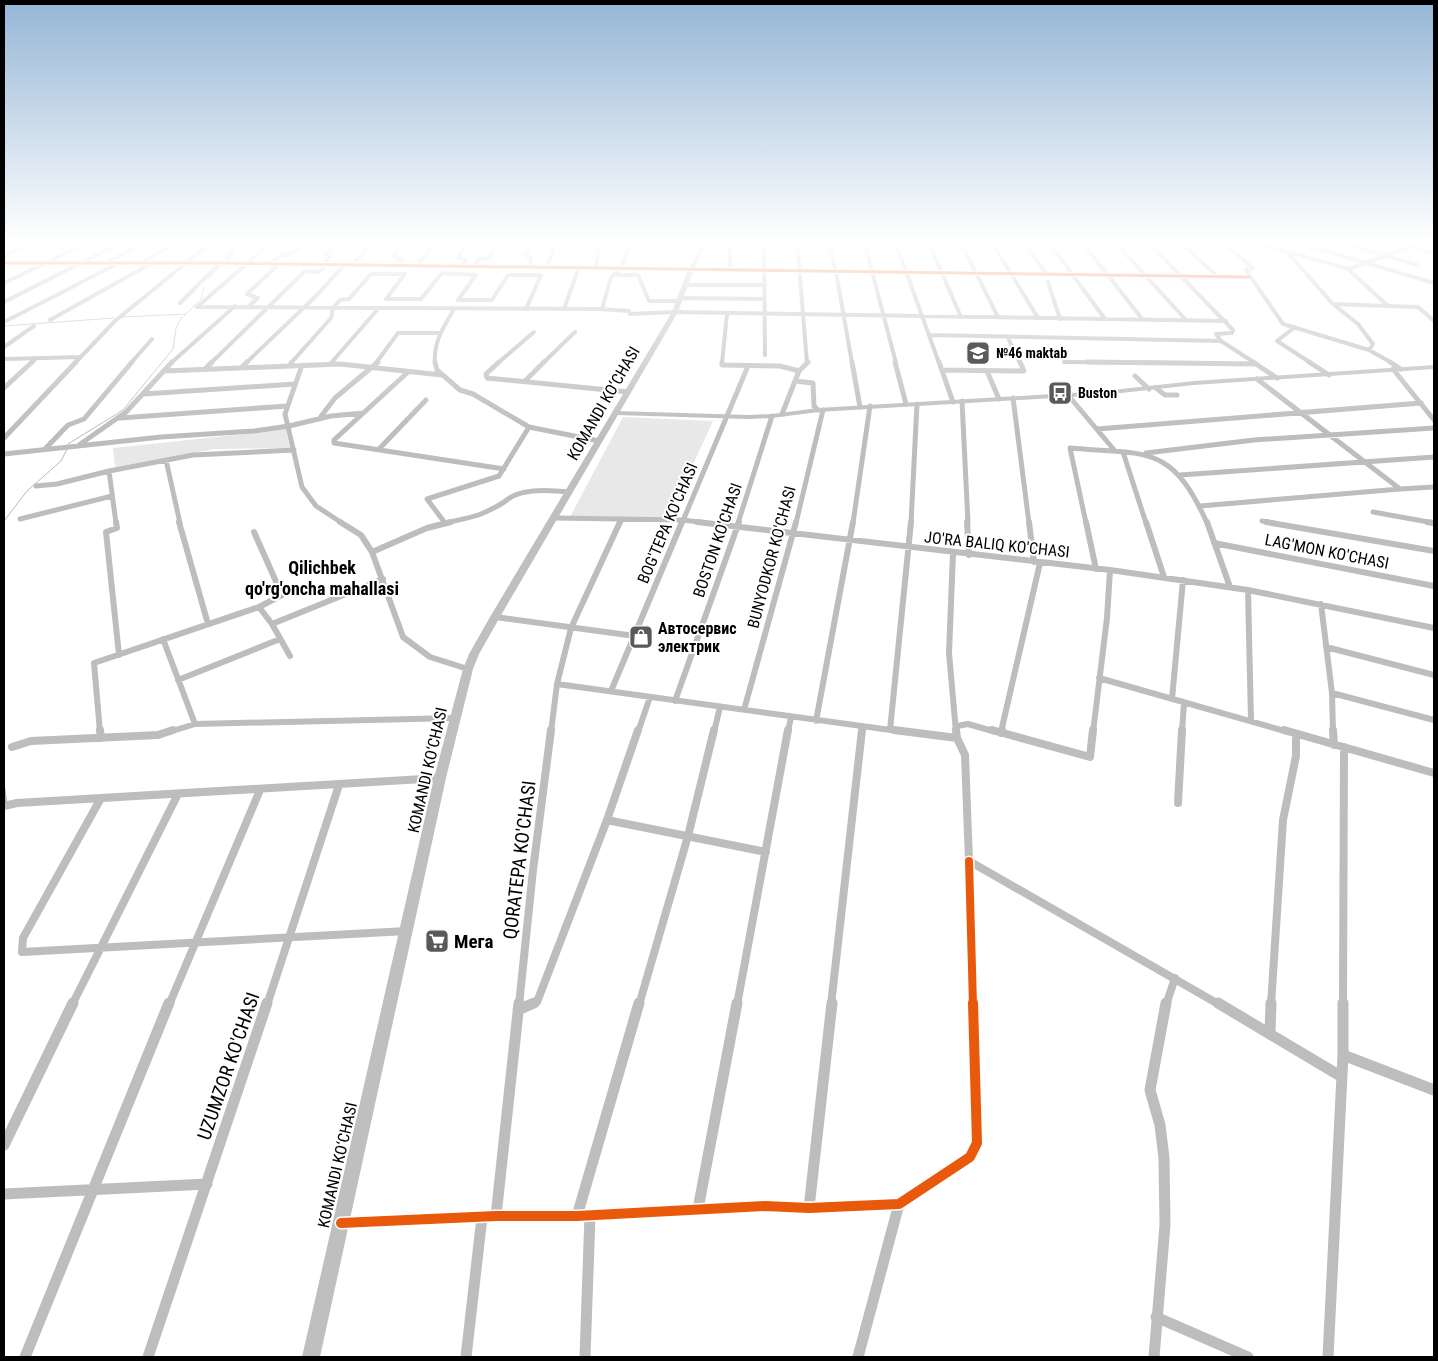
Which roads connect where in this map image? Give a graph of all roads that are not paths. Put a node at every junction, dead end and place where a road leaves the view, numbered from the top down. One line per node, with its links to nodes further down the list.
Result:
1 (679, 304): 104 (main road, KOMANDI KO‘CHASI)
2 (1333, 304): 72 (street)
3 (38, 305): 61 (street)
4 (78, 305): 56 (street)
5 (136, 305): 74 (street)
6 (200, 305): 33 (street)
7 (272, 305): 35 (street)
8 (305, 305): 36 (street)
9 (336, 305): 37 (street)
10 (400, 305): 39 (street)
11 (466, 305): 41 (street)
12 (528, 305): 42 (street)
13 (566, 305): 43 (street)
14 (603, 305): 44 (street)
15 (676, 305): 44 (street)
16 (681, 305): 45 (street)
17 (766, 305): 46 (street)
18 (803, 305): 47 (street)
19 (841, 305): 48 (street)
20 (879, 305): 49 (street)
21 (918, 305): 50 (street)
22 (956, 305): 51 (street)
23 (992, 305): 52 (street)
24 (1030, 305): 53 (street)
25 (1055, 305): 54 (street)
26 (1095, 305): 55 (street)
27 (1131, 305): 57 (street)
28 (1172, 305): 58 (street)
29 (1209, 305): 59 (street)
30 (1269, 305): 63 (street)
31 (1341, 305): 32 (street)
32 (1387, 305): 60 (street)
33 (234, 306): 34 (street); 90 (street)
34 (249, 306): 35 (street)
35 (269, 307): 36 (street); 86 (street)
36 (302, 307): 37 (street); 84 (street)
37 (333, 308): 38 (street); 80 (street)
38 (378, 308): 39 (street); 78 (street)
39 (397, 309): 40 (street)
40 (454, 309): 41 (street); 66 (street)
41 (464, 309): 42 (street)
42 (526, 309): 43 (street)
43 (564, 309): 44 (street)
44 (602, 309)
45 (727, 314): 46 (street); 82 (street)
46 (766, 314): 47 (street); 73 (street)
47 (804, 314): 48 (street); 91 (street)
48 (843, 315): 49 (street); 118 (street)
49 (882, 316): 50 (street); 114 (street)
50 (922, 316): 51 (street); 67 (street)
51 (961, 317): 52 (street)
52 (998, 317): 53 (street)
53 (1038, 318): 54 (street)
54 (1060, 319): 55 (street)
55 (1105, 319): 57 (street)
56 (50, 320)
57 (1143, 320): 58 (street)
58 (1186, 320): 59 (street)
59 (1226, 321): 70 (street)
60 (1434, 321)
61 (4, 322)
62 (34, 326): 71 (street)
63 (1295, 327): 72 (street); 94 (street)
64 (534, 332): 99 (street)
65 (575, 332): 99 (street)
66 (440, 333): 85 (street); 95 (street)
67 (929, 335): 68 (street); 89 (street)
68 (1007, 336): 70 (street); 92 (street)
69 (152, 340): 137 (street)
70 (1221, 341): 79 (street)
71 (4, 347)
72 (1369, 350): 88 (street)
73 (765, 355)
74 (81, 357): 76 (street); 134 (street)
75 (4, 359): 76 (street)
76 (36, 359): 102 (street)
77 (1064, 362): 79 (street)
78 (331, 364): 81 (street); 85 (street)
79 (1256, 364): 97 (street)
80 (290, 365): 81 (street); 84 (street)
81 (302, 365): 101 (street)
82 (748, 366): 91 (street); 124 (street, BOG'TEPA KO'CHASI)
83 (1434, 367): 88 (street)
84 (242, 368): 86 (street)
85 (371, 368): 93 (street); 127 (street)
86 (204, 369): 90 (street)
87 (1393, 369): 88 (street); 94 (street); 113 (street)
88 (1401, 369)
89 (942, 370): 92 (street); 112 (street)
90 (164, 371): 105 (street)
91 (799, 371): 100 (street)
92 (987, 371): 109 (street)
93 (408, 372): 95 (street); 121 (street)
94 (1329, 374): 97 (street)
95 (442, 375): 130 (street)
96 (1135, 376): 103 (street)
97 (1277, 378): 98 (street)
98 (1257, 379): 103 (street); 120 (street)
99 (525, 381): 104 (street)
100 (795, 381): 119 (street); 123 (street)
101 (295, 384): 105 (street); 116 (street)
102 (4, 388)
103 (1152, 389): 106 (street); 107 (street)
104 (628, 392): 122 (main road, KOMANDI KO‘CHASI)
105 (144, 394): 126 (street)
106 (1068, 395): 108 (street); 132 (street)
107 (1176, 395)
108 (1013, 398): 109 (street); 174 (street)
109 (999, 399): 111 (street)
110 (426, 400): 138 (street)
111 (962, 401): 112 (street); 173 (street)
112 (953, 402): 115 (street)
113 (1421, 403): 120 (street); 128 (street)
114 (906, 404): 115 (street); 117 (street)
115 (917, 404): 169 (street)
116 (287, 406): 126 (street); 129 (street)
117 (870, 406): 118 (street); 167 (street)
118 (860, 407): 119 (street)
119 (821, 410): 123 (street); 166 (street, BUNYODKOR KO'CHASI)
120 (1300, 412): 132 (street); 133 (street)
121 (363, 413): 127 (street); 138 (street)
122 (616, 413): 124 (street); 135 (main road, KOMANDI KO‘CHASI)
123 (782, 414): 125 (street)
124 (728, 416): 125 (street); 160 (street, BOG'TEPA KO'CHASI)
125 (772, 416): 164 (street, BOSTON KO'CHASI)
126 (119, 418): 136 (street)
127 (319, 419): 129 (street)
128 (1434, 420)
129 (289, 426): 136 (street); 139 (street)
130 (529, 427): 135 (street); 147 (street)
131 (1434, 428): 133 (street)
132 (1097, 429): 140 (street)
133 (1331, 435): 143 (street); 146 (street)
134 (4, 438)
135 (599, 441): 153 (main road, KOMANDI KO‘CHASI)
136 (78, 446): 137 (street)
137 (45, 449): 142 (street)
138 (379, 449): 147 (street)
139 (294, 450): 145 (street); 171 (street)
140 (1115, 452): 141 (street); 175 (street)
141 (1123, 452): 143 (street); 177 (street)
142 (4, 454)
143 (1140, 454): 149 (street)
144 (1434, 457): 146 (street)
145 (166, 460): 148 (street); 186 (street)
146 (1364, 461): 149 (street); 152 (street)
147 (504, 469): 162 (street)
148 (109, 471): 150 (street); 154 (street)
149 (1180, 475): 155 (street)
150 (36, 486)
151 (1434, 487): 152 (street)
152 (1400, 489): 155 (street)
153 (569, 492): 157 (main road, KOMANDI KO‘CHASI); 162 (street)
154 (112, 496): 158 (street); 194 (street)
155 (1200, 506): 168 (street)
156 (1373, 512): 163 (street)
157 (554, 518): 159 (street, JO'RA BALIQ KO'CHASI); 185 (main road, KOMANDI KO‘CHASI)
158 (20, 519)
159 (621, 520): 160 (street, JO'RA BALIQ KO'CHASI); 188 (street, QORATEPA KO'CHASI)
160 (683, 520): 164 (street, JO'RA BALIQ KO'CHASI); 190 (street, BOG'TEPA KO'CHASI)
161 (1262, 520): 170 (street)
162 (445, 523): 171 (street)
163 (1434, 523)
164 (737, 527): 166 (street, JO'RA BALIQ KO'CHASI); 205 (street, BOSTON KO'CHASI)
165 (254, 532): 184 (street)
166 (793, 534): 167 (street, JO'RA BALIQ KO'CHASI); 208 (street, BUNYODKOR KO'CHASI)
167 (851, 541): 169 (street, JO'RA BALIQ KO'CHASI); 212 (street)
168 (1214, 543): 180 (street, LAG'MON KO'CHASI); 181 (street)
169 (908, 548): 172 (street, JO'RA BALIQ KO'CHASI); 217 (street)
170 (1434, 551)
171 (372, 552): 178 (street)
172 (953, 553): 173 (street, JO'RA BALIQ KO'CHASI); 215 (street)
173 (969, 555): 174 (street, JO'RA BALIQ KO'CHASI)
174 (1037, 563): 175 (street, JO'RA BALIQ KO'CHASI); 218 (street)
175 (1096, 569): 176 (street, JO'RA BALIQ KO'CHASI)
176 (1110, 570): 177 (street, JO'RA BALIQ KO'CHASI); 198 (street)
177 (1164, 577): 179 (street, JO'RA BALIQ KO'CHASI)
178 (383, 579): 187 (street); 196 (street)
179 (1182, 580): 181 (street, JO'RA BALIQ KO'CHASI); 204 (street)
180 (1434, 586)
181 (1230, 587): 182 (street, JO'RA BALIQ KO'CHASI)
182 (1248, 590): 183 (street, JO'RA BALIQ KO'CHASI); 213 (street)
183 (1321, 604): 189 (street, JO'RA BALIQ KO'CHASI); 193 (street)
184 (259, 607): 186 (street); 187 (street)
185 (495, 617): 188 (street); 196 (main road, KOMANDI KO‘CHASI)
186 (208, 624): 192 (street)
187 (272, 624): 191 (street)
188 (571, 628): 190 (street); 200 (street, QORATEPA KO'CHASI)
189 (1434, 628)
190 (635, 636): 201 (street, BOG'TEPA KO'CHASI)
191 (280, 639): 195 (street); 199 (street)
192 (163, 640): 194 (street); 199 (street)
193 (1326, 646): 197 (street); 202 (street)
194 (119, 655): 220 (street)
195 (290, 656)
196 (468, 669): 210 (main road, KOMANDI KO‘CHASI)
197 (1434, 675)
198 (1099, 678): 204 (street); 218 (street)
199 (178, 680): 214 (street)
200 (557, 684): 201 (street); 241 (street, QORATEPA KO'CHASI)
201 (611, 691): 203 (street)
202 (1332, 693): 211 (street); 223 (street)
203 (650, 697): 205 (street); 232 (street)
204 (1172, 699): 206 (street)
205 (675, 701): 207 (street)
206 (1184, 702): 213 (street); 230 (street)
207 (720, 707): 208 (street); 233 (street)
208 (744, 710): 209 (street)
209 (791, 717): 212 (street); 234 (street)
210 (454, 718): 214 (street); 225 (main road, KOMANDI KO‘CHASI)
211 (1434, 720)
212 (816, 721): 216 (street)
213 (1251, 721): 219 (street)
214 (195, 724): 220 (street)
215 (957, 726): 218 (street); 221 (street)
216 (862, 727): 217 (street); 251 (street)
217 (890, 730): 221 (street)
218 (1001, 733)
219 (1296, 734): 223 (street); 242 (street)
220 (101, 738): 222 (street)
221 (958, 738): 235 (street)
222 (12, 746)
223 (1339, 746): 224 (street); 243 (street)
224 (1434, 773)
225 (440, 778): 226 (street); 236 (main road, KOMANDI KO‘CHASI)
226 (339, 785): 227 (street); 237 (street, UZUMZOR KO'CHASI)
227 (260, 790): 228 (street); 238 (street)
228 (178, 794): 229 (street); 239 (street)
229 (101, 798): 231 (street); 239 (street)
230 (1178, 803)
231 (4, 806)
232 (608, 820): 233 (street); 241 (street)
233 (688, 836): 234 (street); 255 (street)
234 (766, 852): 252 (street)
235 (969, 861): 240 (street); 250 (street)
236 (407, 930): 237 (street); 257 (main road, KOMANDI KO‘CHASI)
237 (289, 939): 238 (street); 247 (street, UZUMZOR KO'CHASI)
238 (194, 943): 239 (street); 248 (street)
239 (100, 947): 246 (street)
240 (1175, 978): 242 (street); 258 (street)
241 (518, 1010): 254 (street, QORATEPA KO'CHASI)
242 (1270, 1033): 244 (street)
243 (1343, 1055): 244 (street); 245 (street)
244 (1342, 1077): 267 (street)
245 (1434, 1090)
246 (4, 1145)
247 (207, 1184): 248 (street); 260 (street, UZUMZOR KO'CHASI)
248 (93, 1189): 249 (street); 259 (street)
249 (4, 1194)
250 (899, 1204): 251 (street); 264 (street)
251 (809, 1208): 252 (street)
252 (698, 1209): 253 (street)
253 (590, 1215): 255 (street); 263 (street)
254 (496, 1216): 255 (street); 256 (street)
255 (577, 1216)
256 (482, 1217): 257 (street); 262 (street)
257 (341, 1224): 261 (main road, KOMANDI KO‘CHASI)
258 (1156, 1317): 265 (street); 266 (street)
259 (24, 1357)
260 (148, 1357)
261 (311, 1357)
262 (466, 1357)
263 (585, 1357)
264 (858, 1357)
265 (1154, 1357)
266 (1248, 1357)
267 (1328, 1357)

